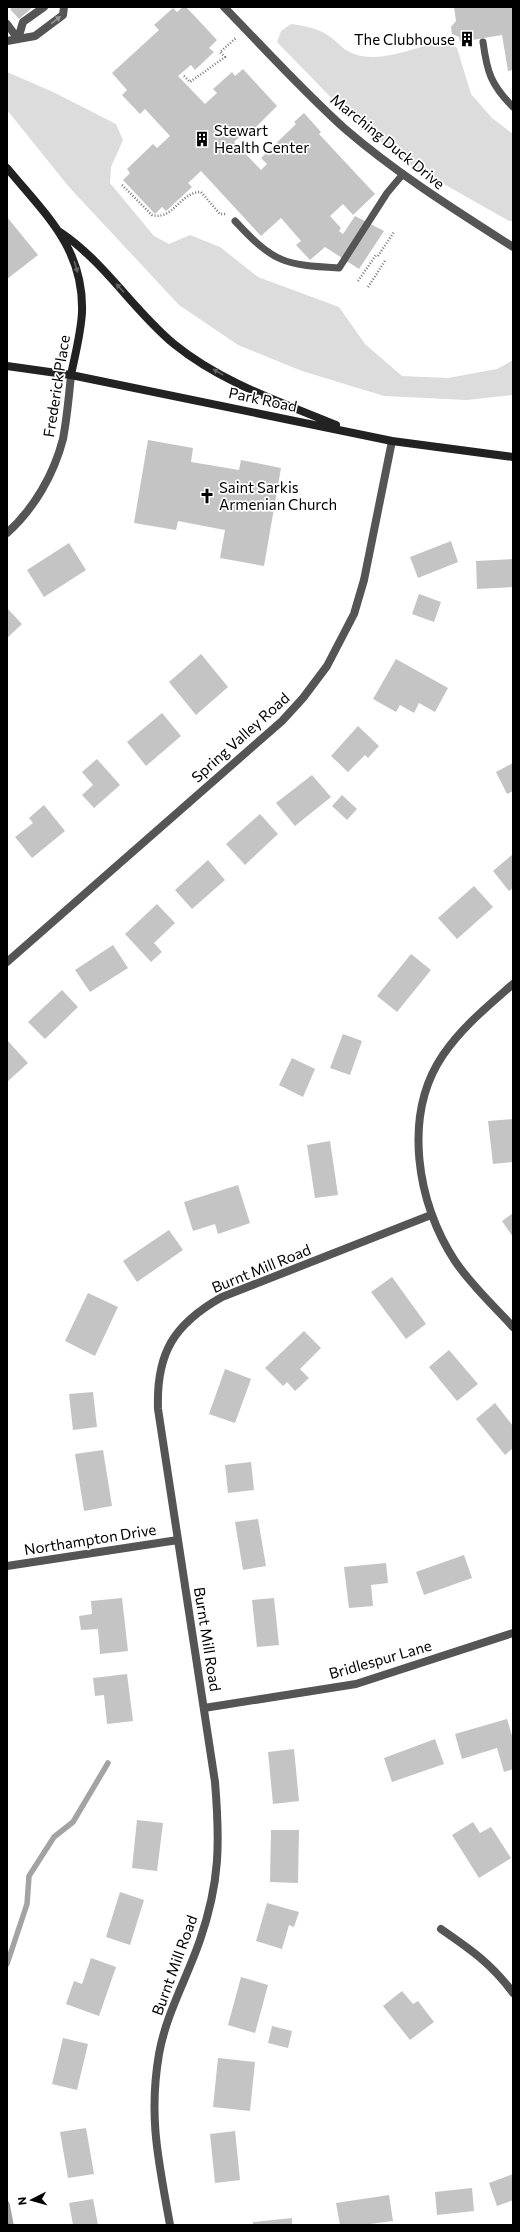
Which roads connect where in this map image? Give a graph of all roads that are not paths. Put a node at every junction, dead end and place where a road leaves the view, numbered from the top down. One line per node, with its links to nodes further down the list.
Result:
1 (44, 7): 5 (street)
2 (64, 7): 5 (street, one-way to 2)
3 (224, 7): 10 (street, Marching Duck Drive)
4 (7, 24): 5 (street)
5 (18, 39): 6 (street)
6 (7, 41)
7 (483, 42): 8 (lane)
8 (513, 107)
9 (7, 168): 12 (main road)
10 (402, 174): 11 (lane); 13 (street, Marching Duck Drive)
11 (235, 221)
12 (60, 232): 15 (main road, Frederick Place, one-way to 15); 16 (main road, one-way to 12)
13 (513, 247)
14 (7, 366): 15 (main road, Park Road)
15 (72, 375): 16 (main road, Park Road); 19 (street, Frederick Place)
16 (356, 433): 17 (main road, Park Road)
17 (392, 441): 18 (main road, Park Road); 20 (street, Spring Valley Road)
18 (513, 457)
19 (7, 533)
20 (7, 962)
21 (513, 984): 22 (street)
22 (431, 1215): 23 (street); 24 (street, Burnt Mill Road)
23 (513, 1327)
24 (178, 1540): 25 (street, Northampton Drive); 27 (street, Burnt Mill Road)
25 (7, 1566)
26 (513, 1633): 27 (street, Bridlespur Lane)
27 (204, 1708): 30 (street, Burnt Mill Road)
28 (440, 1929): 29 (street)
29 (513, 1993)
30 (170, 2225)

